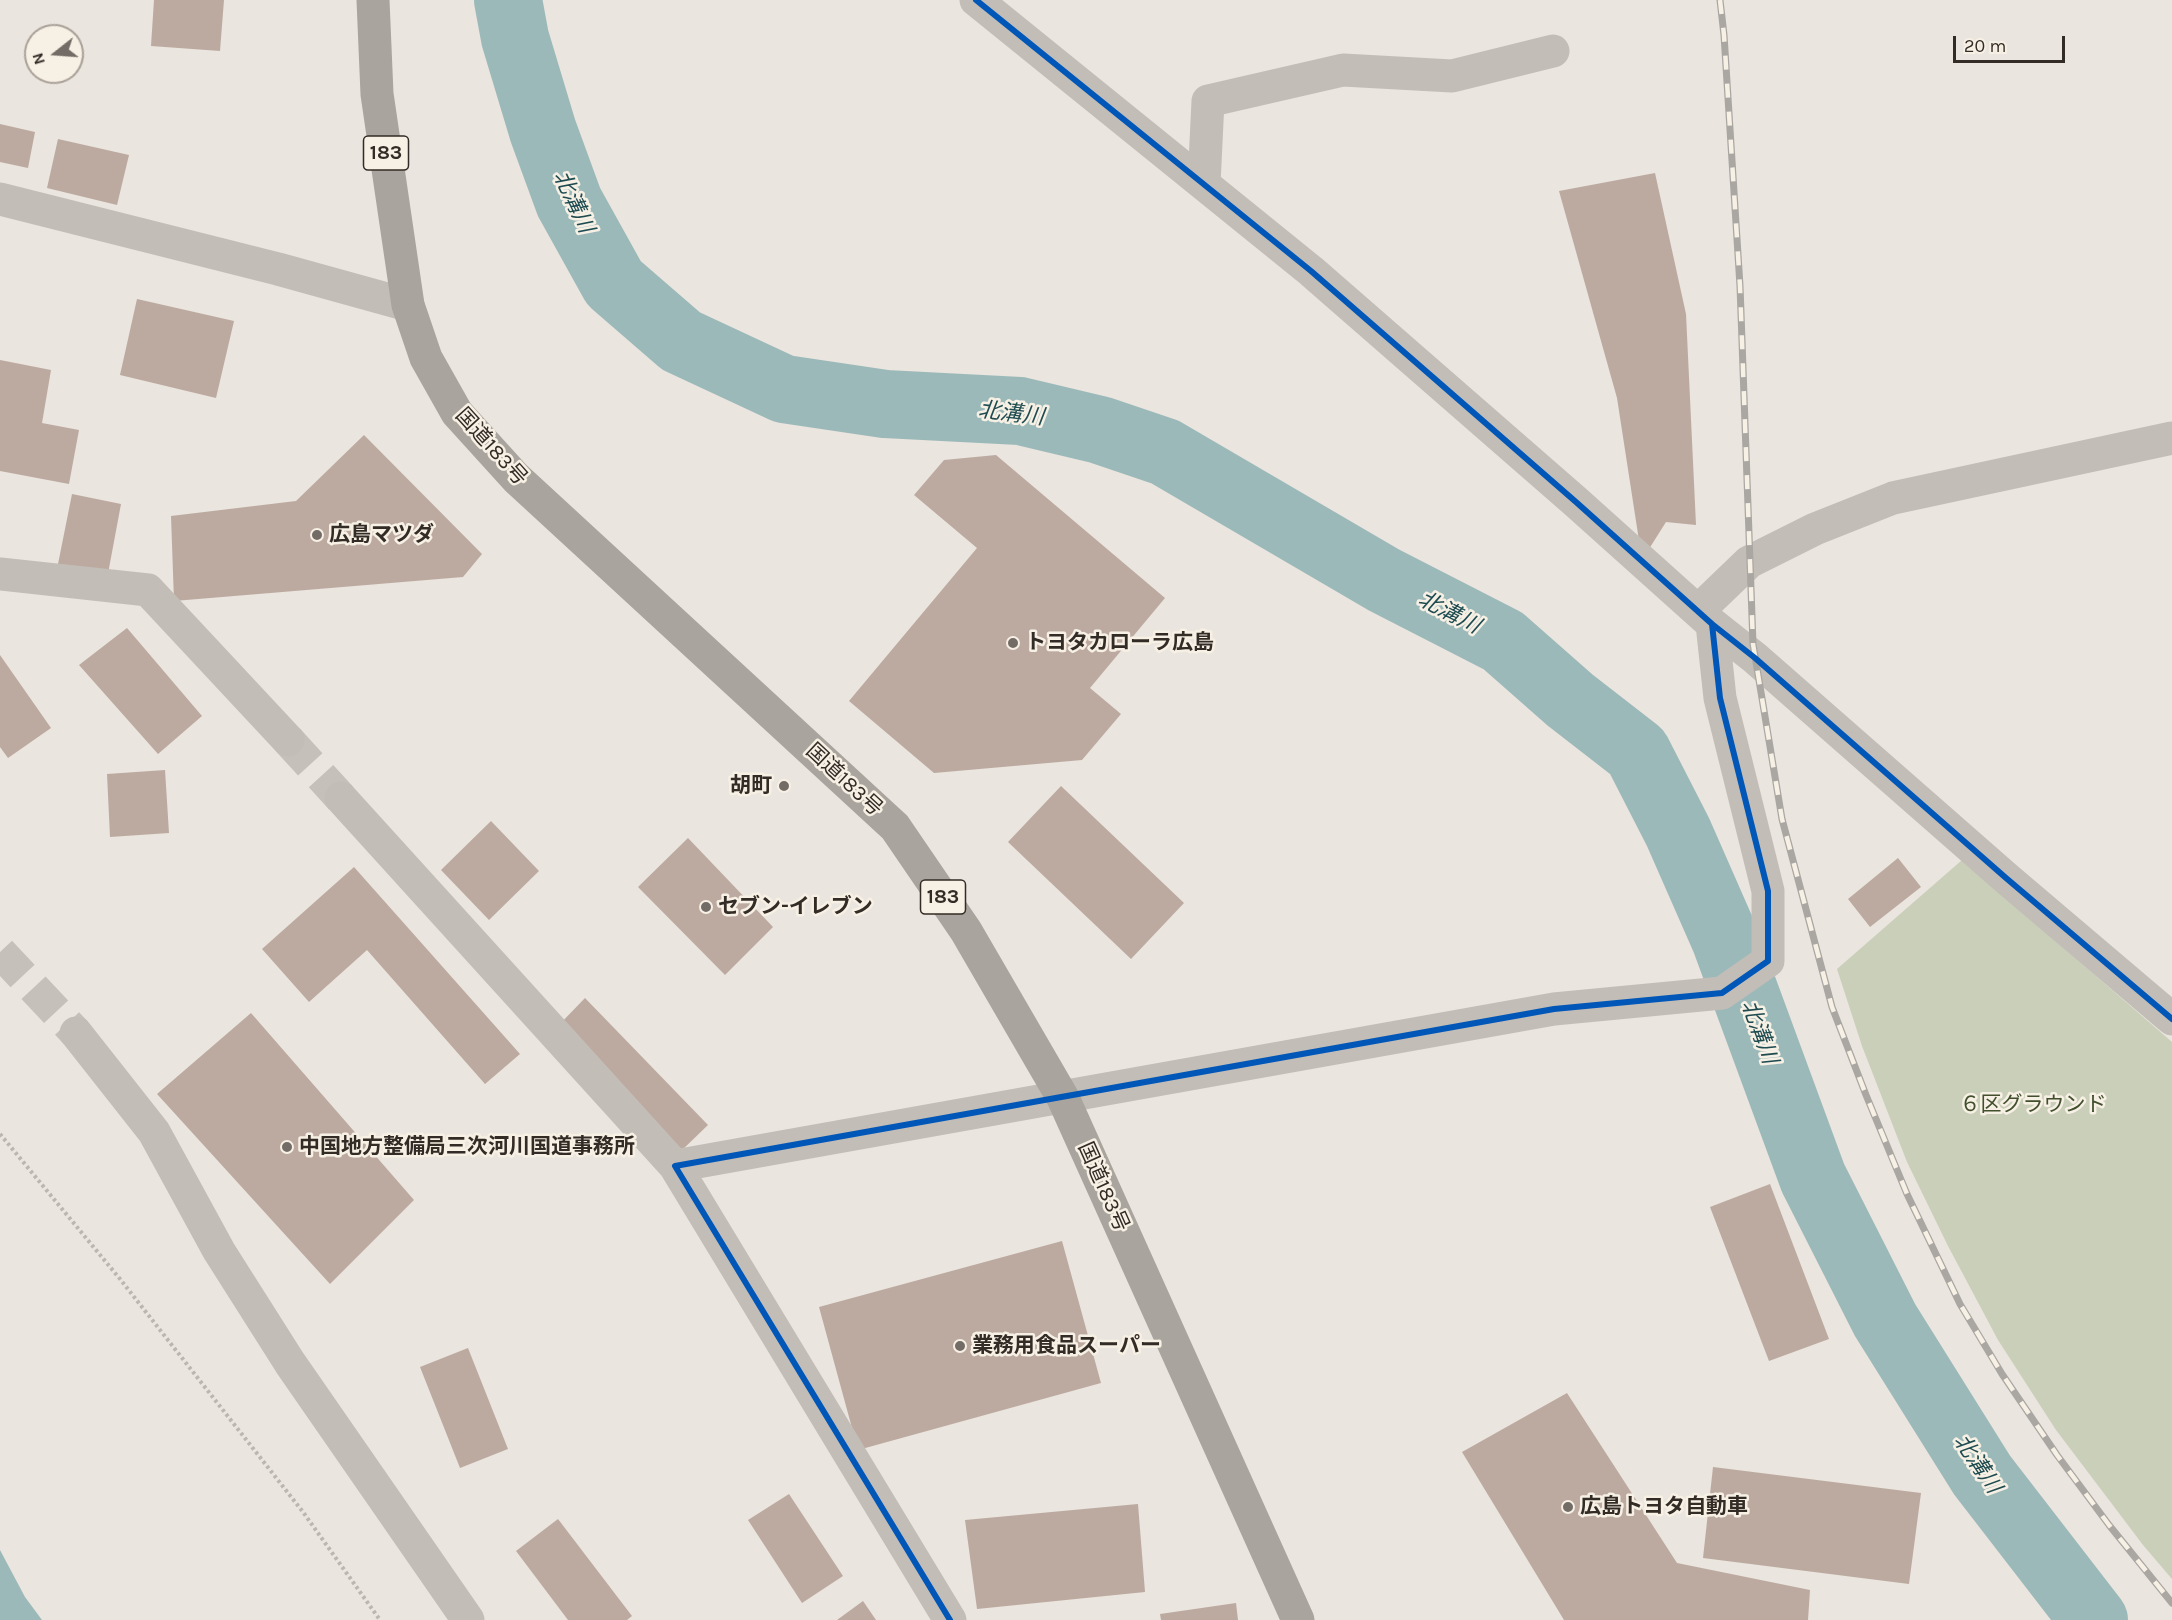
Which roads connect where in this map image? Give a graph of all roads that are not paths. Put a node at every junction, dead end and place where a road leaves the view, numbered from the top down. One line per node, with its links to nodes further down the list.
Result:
1 (373, 0): 6 (highway, 国道183号 / 183)
2 (976, 0): 4 (street)
3 (1553, 51): 4 (street)
4 (1204, 184): 9 (street)
5 (0, 200): 6 (street)
6 (408, 305): 14 (highway, 国道183号 / 183)
7 (2172, 438): 9 (street)
8 (0, 574): 10 (street)
9 (1705, 618): 12 (street); 14 (street)
10 (288, 740)
11 (341, 798): 15 (street)
12 (2172, 1019)
13 (76, 1033): 16 (street)
14 (1063, 1098): 15 (street); 18 (highway, 国道183号 / 183)
15 (675, 1166): 17 (street)
16 (468, 1620)
17 (950, 1620)
18 (1298, 1620)

